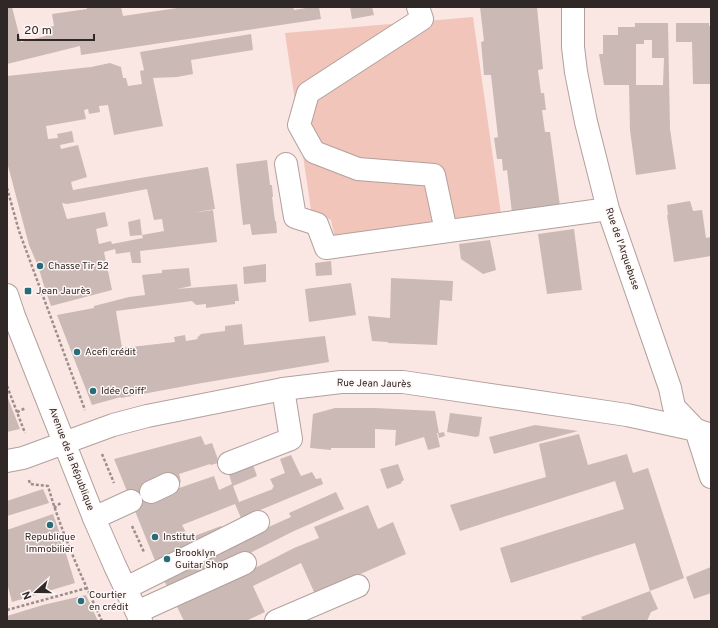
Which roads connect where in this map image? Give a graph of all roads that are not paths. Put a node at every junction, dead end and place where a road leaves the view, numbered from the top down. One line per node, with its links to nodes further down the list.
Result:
1 (418, 7): 5 (main road)
2 (573, 7): 4 (main road, Rue de l'Arquebuse)
3 (286, 164): 5 (main road)
4 (608, 209): 5 (main road); 8 (main road, Rue de l'Arquebuse)
5 (446, 231)
6 (7, 295): 9 (main road, Avenue de la République)
7 (283, 389): 8 (main road, Rue Jean Jaurès); 9 (main road, Rue Jean Jaurès); 11 (main road)
8 (704, 433): 12 (main road, Rue de l'Arquebuse)
9 (64, 442): 10 (main road, Rue Jean Jaurès); 14 (main road, Avenue de la République)
10 (7, 461)
11 (229, 463)
12 (711, 477)
13 (127, 503): 14 (main road)
14 (94, 518): 18 (main road, Avenue de la République)
15 (258, 522): 18 (main road)
16 (245, 563): 19 (main road)
17 (358, 586): 20 (main road)
18 (126, 588): 19 (main road, Avenue de la République)
19 (139, 617)
20 (276, 621)

